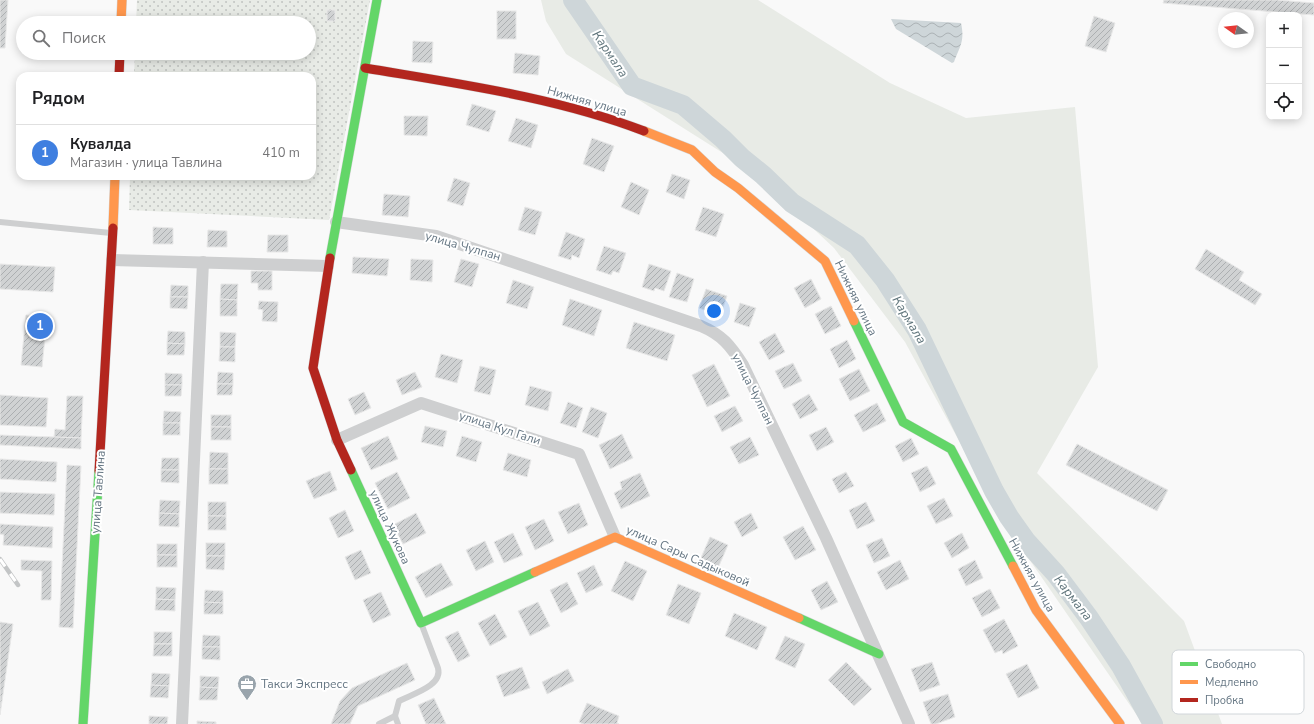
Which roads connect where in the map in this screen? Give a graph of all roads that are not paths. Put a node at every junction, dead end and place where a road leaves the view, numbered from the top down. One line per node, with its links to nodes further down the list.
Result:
1 (122, 0): 3 (street)
2 (377, 0): 5 (street, улица Жукова)
3 (121, 16)
4 (120, 60): 6 (street)
5 (366, 68): 9 (street, улица Жукова); 24 (street, Нижняя улица)
6 (119, 72)
7 (115, 180): 10 (street, улица Тавлина)
8 (0, 222): 10 (lane)
9 (336, 222): 13 (street, улица Жукова); 17 (street, улица Чулпан)
10 (113, 233): 11 (street, улица Тавлина)
11 (112, 260): 12 (street); 19 (street, улица Тавлина)
12 (203, 262): 13 (street); 20 (street)
13 (328, 266): 14 (street, улица Жукова)
14 (337, 440): 15 (street, улица Кул Гали); 16 (street, улица Жукова)
15 (615, 537): 16 (street, улица Сары Садыковой); 17 (street, улица Сары Садыковой)
16 (421, 623): 18 (lane)
17 (879, 654): 23 (street, улица Чулпан)
18 (394, 716): 21 (lane); 22 (lane)
19 (83, 724)
20 (182, 724)
21 (379, 724)
22 (398, 724)
23 (910, 724)
24 (1120, 724)

